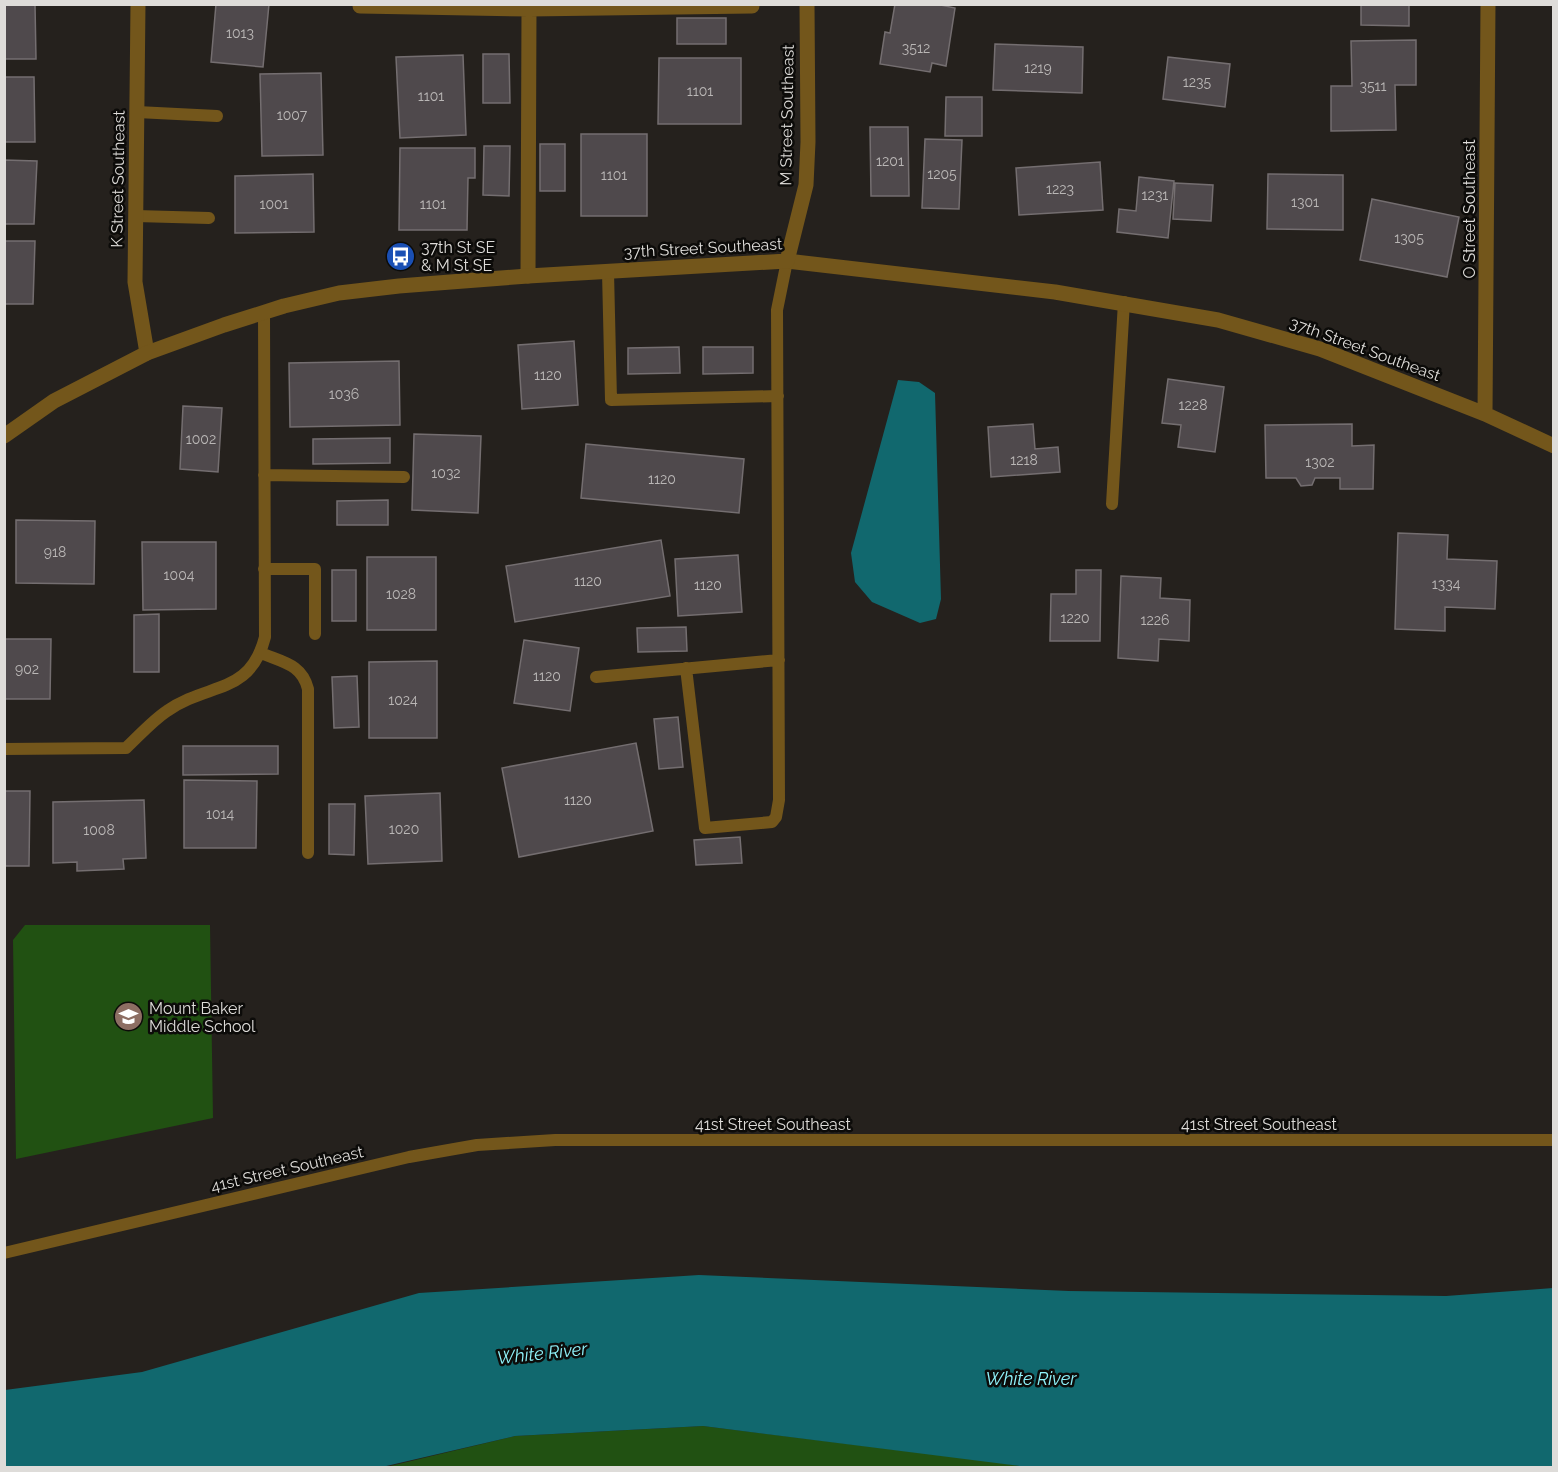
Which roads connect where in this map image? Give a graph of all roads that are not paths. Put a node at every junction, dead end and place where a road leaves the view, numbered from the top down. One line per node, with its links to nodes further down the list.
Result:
1 (138, 4): 7 (street, K Street Southeast)
2 (807, 4): 11 (street, M Street Southeast)
3 (1488, 4): 18 (street, O Street Southeast)
4 (360, 6): 6 (street)
5 (752, 6): 6 (street)
6 (529, 9): 13 (street)
7 (137, 112): 8 (lane); 9 (street, K Street Southeast)
8 (217, 116)
9 (136, 216): 10 (lane); 16 (street, K Street Southeast)
10 (209, 218)
11 (787, 261): 12 (street, 37th Street Southeast); 14 (street, 37th Street Southeast); 17 (lane)
12 (608, 272): 13 (street, 37th Street Southeast); 17 (lane)
13 (528, 276): 15 (street, 37th Street Southeast)
14 (1124, 302): 18 (street, 37th Street Southeast); 23 (lane)
15 (264, 312): 16 (street, 37th Street Southeast); 21 (lane)
16 (147, 353): 19 (street, 37th Street Southeast)
17 (778, 396): 27 (lane)
18 (1485, 414): 20 (street, 37th Street Southeast)
19 (4, 436)
20 (1554, 446)
21 (264, 475): 22 (lane); 24 (lane)
22 (404, 477)
23 (1112, 504)
24 (264, 570): 25 (lane); 26 (lane)
25 (315, 634)
26 (261, 653): 30 (lane); 31 (lane)
27 (779, 660): 28 (lane); 28 (lane)
28 (686, 668): 29 (lane)
29 (596, 677)
30 (4, 749)
31 (308, 853)
32 (1554, 1140): 33 (lane, 41st Street Southeast)
33 (4, 1253)

